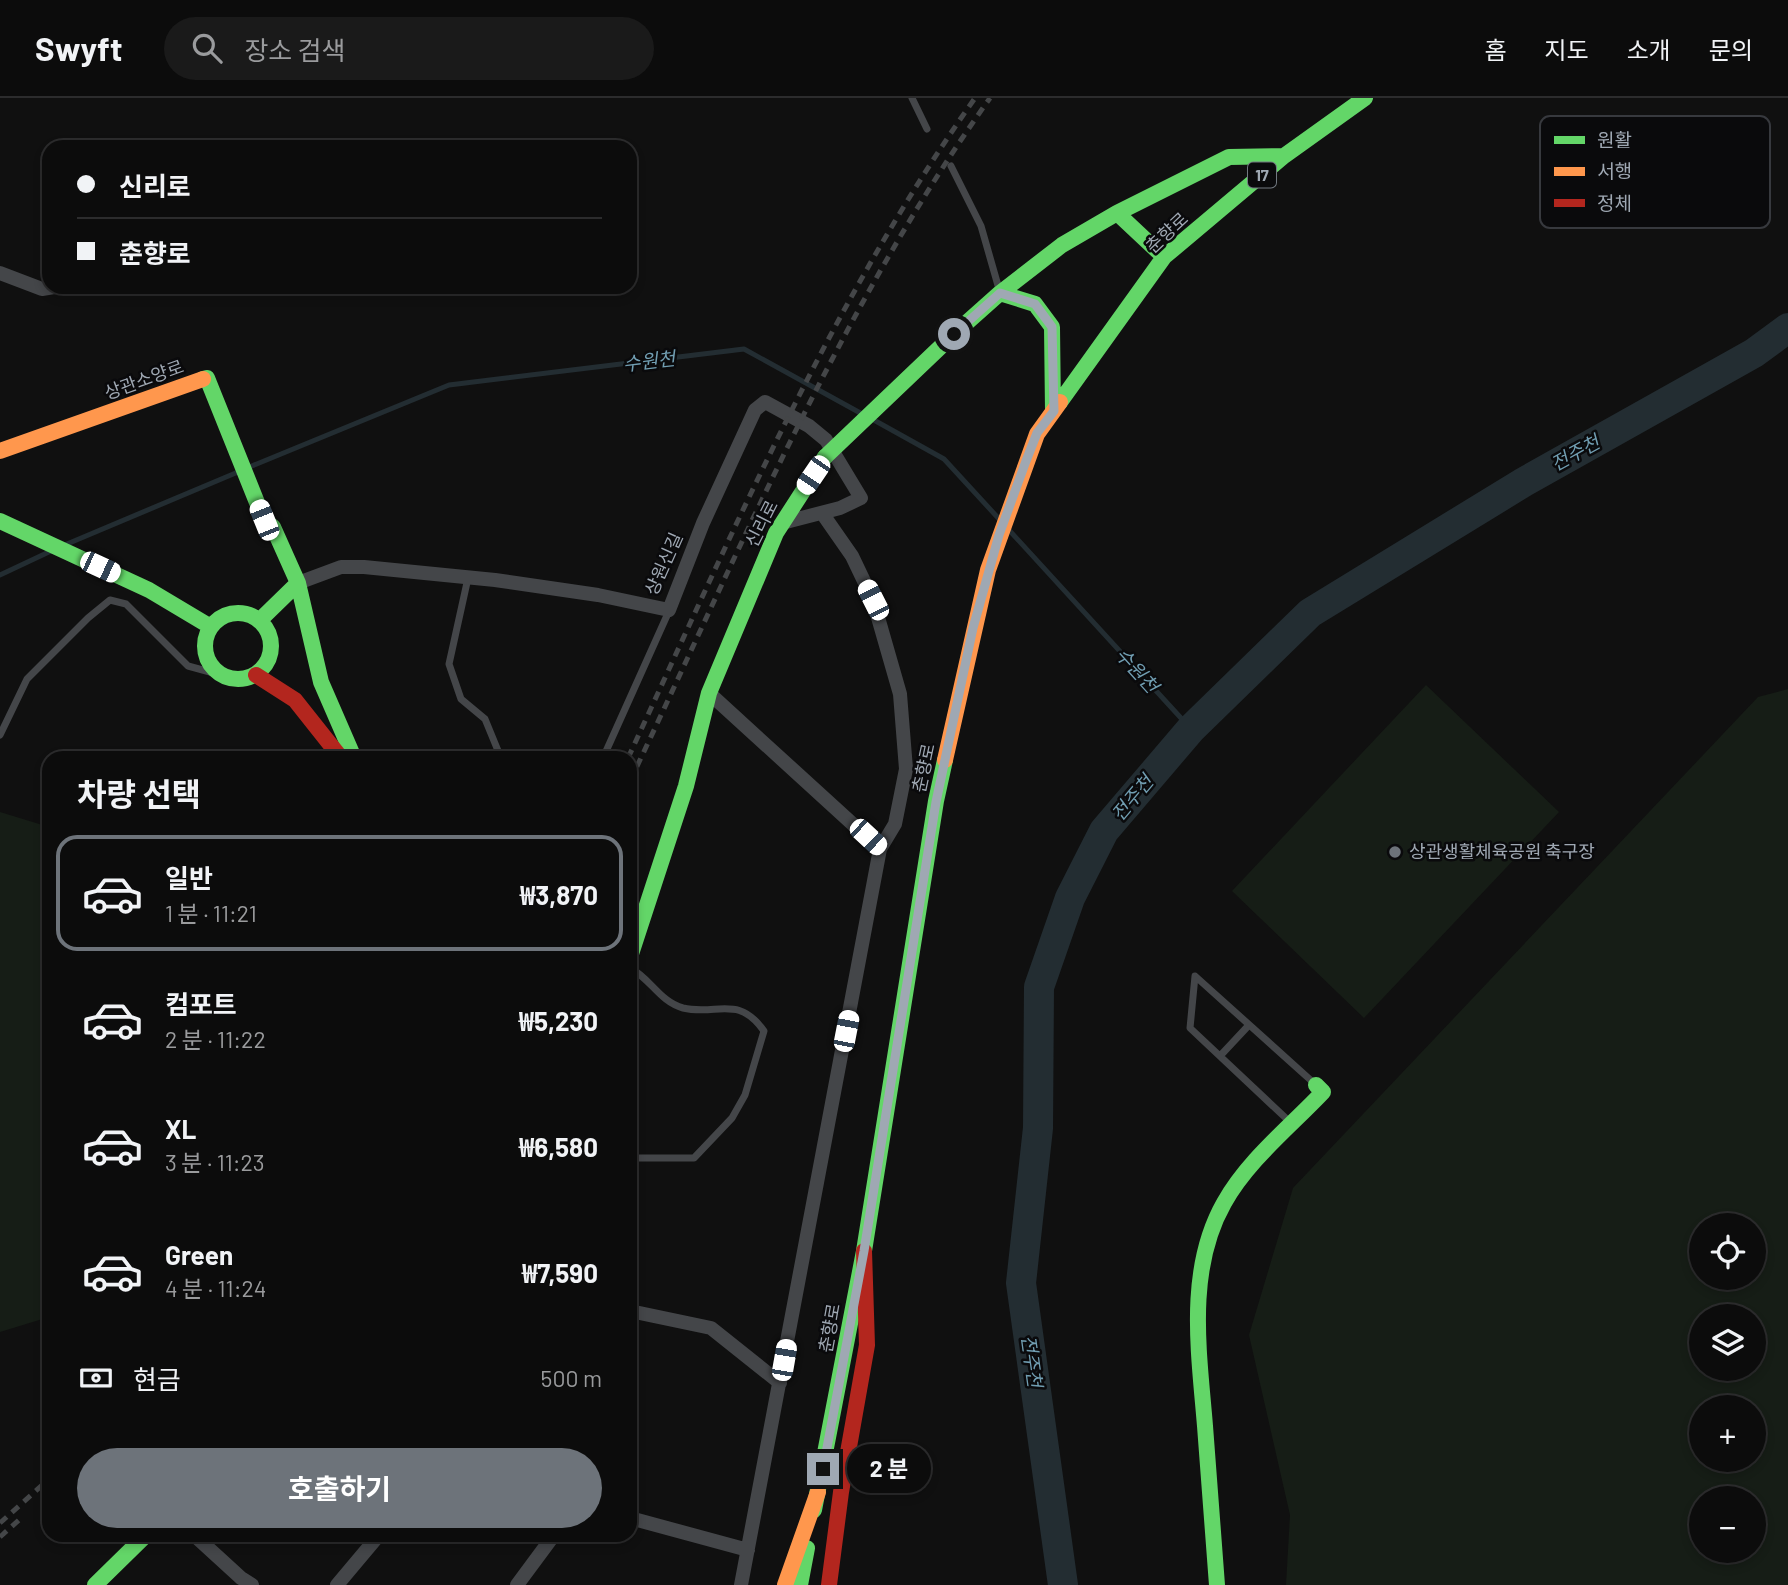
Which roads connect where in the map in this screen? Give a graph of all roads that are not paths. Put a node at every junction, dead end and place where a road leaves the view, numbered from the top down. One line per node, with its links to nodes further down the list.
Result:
1 (912, 98): 3 (lane)
2 (1365, 98): 4 (main road, 춘향로 / 17)
3 (927, 129)
4 (1284, 156): 6 (main road, 신리로); 7 (main road, 춘향로 / 17)
5 (950, 166): 10 (lane)
6 (1117, 213): 7 (main road); 10 (main road, 신리로)
7 (1164, 257): 11 (main road, 춘향로 / 17)
8 (0, 272): 9 (street)
9 (42, 289)
10 (1000, 293): 11 (main road); 15 (main road, 신리로, bridge)
11 (1054, 411): 37 (main road, 춘향로 / 17)
12 (0, 451): 17 (main road, 상관소양로)
13 (822, 513): 15 (street, 상원신길); 18 (street, 상원신길); 29 (street)
14 (0, 520): 20 (main road)
15 (782, 523): 23 (main road, 신리로)
16 (468, 577): 17 (street, 상원신길); 18 (street, 상원신길); 27 (lane)
17 (298, 583): 19 (main road); 26 (main road, 상관소양로)
18 (669, 610): 28 (lane)
19 (260, 620): 20 (main road); 22 (main road)
20 (211, 627): 21 (main road)
21 (221, 675): 22 (main road); 24 (lane)
22 (256, 675): 25 (main road)
23 (709, 693): 29 (street); 30 (main road, 신리로)
24 (0, 735)
25 (336, 751)
26 (351, 751)
27 (497, 751)
28 (606, 751)
29 (880, 849): 39 (street)
30 (637, 936)
31 (637, 974): 36 (lane)
32 (1248, 1025): 33 (lane); 33 (lane); 34 (lane)
33 (1220, 1056): 35 (lane)
34 (1316, 1085): 35 (main road)
35 (1293, 1125): 55 (main road)
36 (637, 1158)
37 (864, 1251): 40 (main road, 춘향로 / 17); 54 (main road)
38 (637, 1312): 39 (street)
39 (780, 1383): 46 (street)
40 (818, 1492): 52 (main road); 53 (main road, 춘향로 / 17)
41 (637, 1520): 46 (street)
42 (139, 1542): 47 (main road)
43 (202, 1542): 48 (street)
44 (373, 1542): 49 (street)
45 (549, 1542): 50 (street)
46 (748, 1550): 51 (street)
47 (95, 1585)
48 (252, 1585)
49 (337, 1585)
50 (517, 1585)
51 (741, 1585)
52 (785, 1585)
53 (800, 1585)
54 (829, 1585)
55 (1217, 1585)

